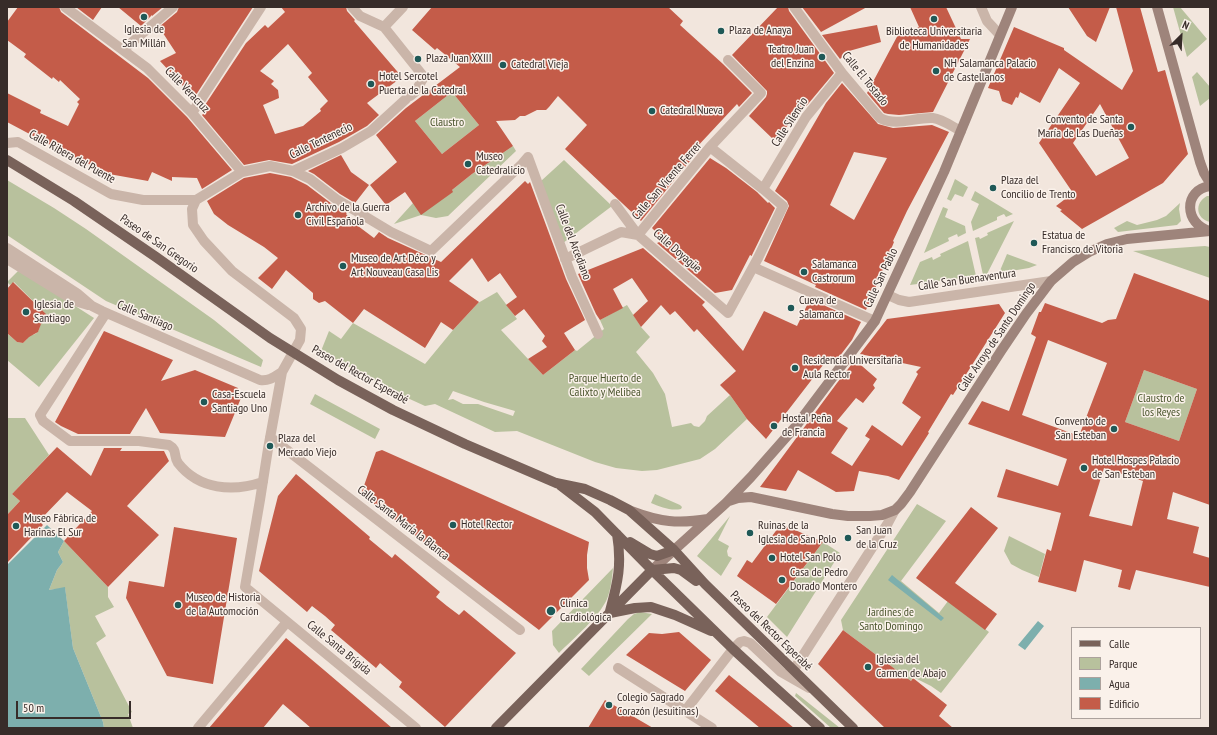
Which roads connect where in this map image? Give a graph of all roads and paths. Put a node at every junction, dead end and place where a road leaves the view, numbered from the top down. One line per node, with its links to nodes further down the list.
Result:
1 (65, 7): 12 (street, Calle Veracruz)
2 (173, 7): 12 (street)
3 (261, 7): 15 (street)
4 (352, 7): 10 (street)
5 (403, 7): 10 (street)
6 (794, 7): 14 (street, Calle El Tostado)
7 (982, 7): 11 (street)
8 (1012, 7): 11 (main road, Calle San Pablo)
9 (1157, 7): 22 (main road)
10 (384, 27): 20 (street, Calle Tentenecio)
11 (1000, 35): 16 (main road, Calle San Pablo)
12 (123, 50): 15 (street, Calle Veracruz)
13 (728, 60): 18 (street)
14 (842, 73): 16 (street, Calle El Tostado); 23 (street, Calle Silencio)
15 (192, 113): 21 (street, Calle Veracruz)
16 (961, 131): 33 (main road, Calle San Pablo)
17 (7, 143): 24 (street, Calle Ribera del Puente)
18 (710, 147): 23 (street, Calle San Vicente Ferrer); 27 (street, Calle San Vicente Ferrer)
19 (7, 160): 38 (main road, Paseo de San Gregorio)
20 (293, 171): 21 (street, Calle Tentenecio); 30 (street, Calle del Arcediano)
21 (242, 172): 24 (street, Calle Tentenecio)
22 (1210, 184): 26 (main road)
23 (763, 189): 31 (street, Calle San Vicente Ferrer)
24 (196, 200): 38 (street, Paseo del Rector Esperabé)
25 (615, 204): 27 (street, Calle Doyagüe)
26 (1210, 231): 32 (main road, Calle Arroyo de Santo Domingo)
27 (638, 235): 30 (street); 31 (street, Calle Doyagüe)
28 (7, 248): 34 (street, Calle Santiago)
29 (7, 259): 34 (street)
30 (565, 259): 37 (street, Calle del Arcediano)
31 (753, 268): 36 (street)
32 (1051, 281): 33 (street, Calle San Buenaventura); 47 (main road, Calle Arroyo de Santo Domingo)
33 (888, 294): 36 (main road, Calle San Pablo)
34 (92, 306): 35 (street, Calle Santiago)
35 (106, 313): 39 (street, Calle Santiago); 42 (street)
36 (875, 321): 41 (main road, Calle San Pablo)
37 (598, 334)
38 (293, 352): 39 (street); 43 (main road, Paseo del Rector Esperabé)
39 (282, 372): 40 (street)
40 (270, 437): 42 (street); 55 (street, Calle Santa María la Blanca)
41 (751, 477): 44 (main road); 45 (main road, Calle San Pablo)
42 (263, 482): 54 (street, Calle Santa Brígida)
43 (556, 482): 46 (main road, Paseo del Rector Esperabé); 49 (main road, Paseo del Rector Esperabé)
44 (752, 497): 45 (main road); 47 (main road)
45 (726, 503): 48 (main road, Calle San Pablo)
46 (629, 510): 48 (main road); 50 (main road, Paseo del Rector Esperabé)
47 (895, 510): 59 (street, Calle Arroyo de Santo Domingo)
48 (708, 519): 50 (main road, Calle San Pablo)
49 (617, 534): 50 (main road, Paseo del Rector Esperabé); 51 (main road, Paseo del Rector Esperabé); 53 (main road)
50 (674, 550): 51 (main road, Calle San Pablo); 52 (main road, Paseo del Rector Esperabé)
51 (652, 570): 52 (main road, Paseo del Rector Esperabé); 53 (main road); 56 (main road, Paseo del Rector Esperabé)
52 (711, 591): 59 (main road, Paseo del Rector Esperabé)
53 (610, 613): 56 (main road, Paseo del Rector Esperabé); 64 (main road)
54 (287, 622): 62 (street); 63 (street, Calle Santa Brígida)
55 (520, 630)
56 (720, 635): 57 (main road, Paseo del Rector Esperabé)
57 (733, 649): 60 (street, Paseo del Rector Esperabé); 61 (street); 66 (main road, Paseo del Rector Esperabé)
58 (618, 668): 61 (street)
59 (793, 671): 60 (main road, Paseo del Rector Esperabé)
60 (813, 690): 67 (main road, Paseo del Rector Esperabé)
61 (684, 711): 65 (street)
62 (198, 728)
63 (416, 728)
64 (496, 728)
65 (712, 728)
66 (820, 728)
67 (853, 728)

